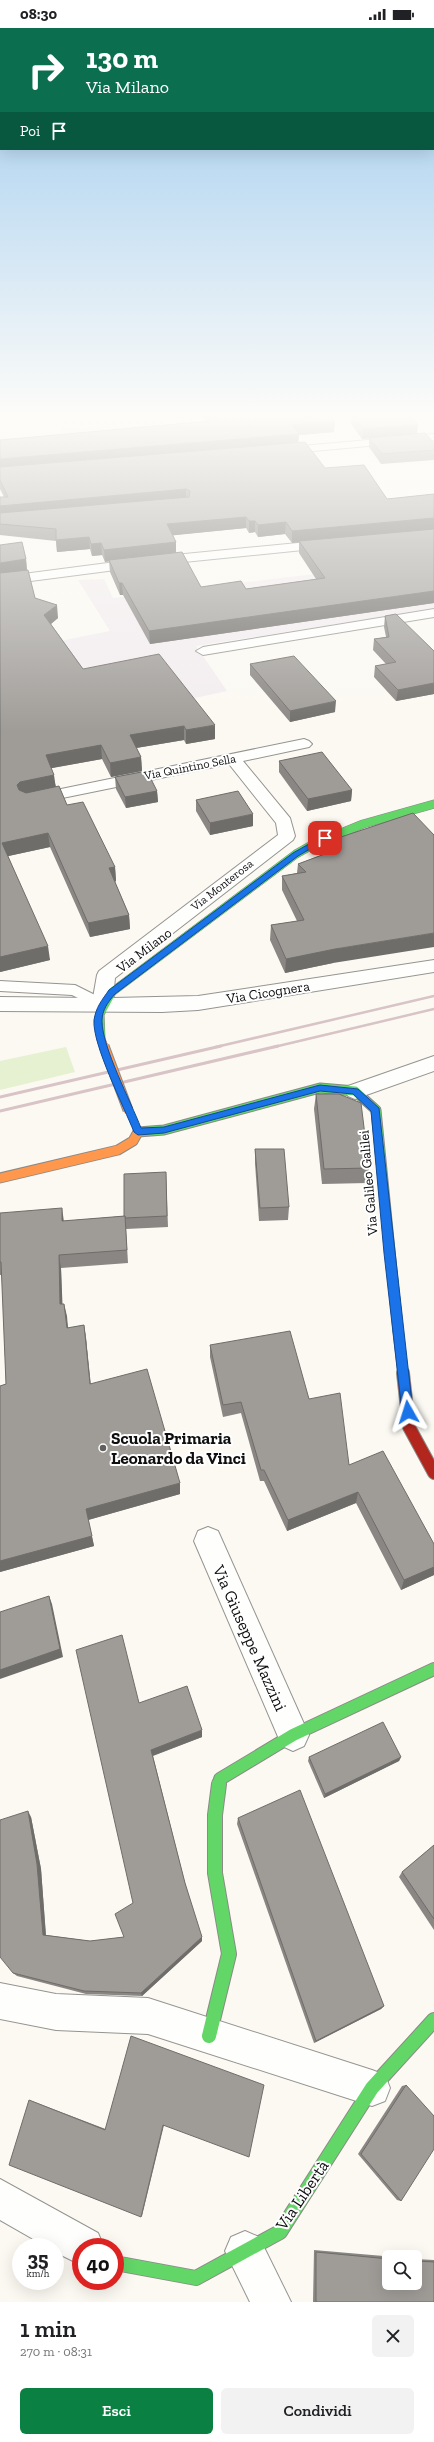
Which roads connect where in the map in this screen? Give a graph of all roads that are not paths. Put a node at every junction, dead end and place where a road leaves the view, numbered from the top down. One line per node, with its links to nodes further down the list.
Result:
1 (341, 543): 2 (street)
2 (0, 581)
3 (434, 613): 4 (street)
4 (203, 651)
5 (304, 744): 6 (street, Via Quintino Sella)
6 (233, 759): 7 (street, Via Quintino Sella); 12 (street, Via Monterosa)
7 (28, 800)
8 (434, 804): 12 (street, Via Milano)
9 (434, 966): 12 (street, Via Cicognera)
10 (0, 986): 12 (lane)
11 (0, 1004): 12 (street, Via Cicognera)
12 (102, 1005): 15 (street, bridge)
13 (434, 1063): 14 (street)
14 (355, 1091): 15 (street); 17 (street, Via Galileo Galilei)
15 (133, 1121): 16 (street)
16 (0, 1178)
17 (434, 1473)
18 (208, 1541): 20 (street, Via Giuseppe Mazzini)
19 (434, 1669): 20 (street)
20 (293, 1735): 23 (street)
21 (0, 2001): 23 (street)
22 (434, 2020): 24 (street, Via Libertà)
23 (209, 2036): 24 (street)
24 (372, 2088): 27 (street, Via Libertà)
25 (0, 2198): 26 (street)
26 (72, 2240)
27 (245, 2251): 28 (street, Via Libertà); 29 (street)
28 (124, 2264)
29 (271, 2302)

